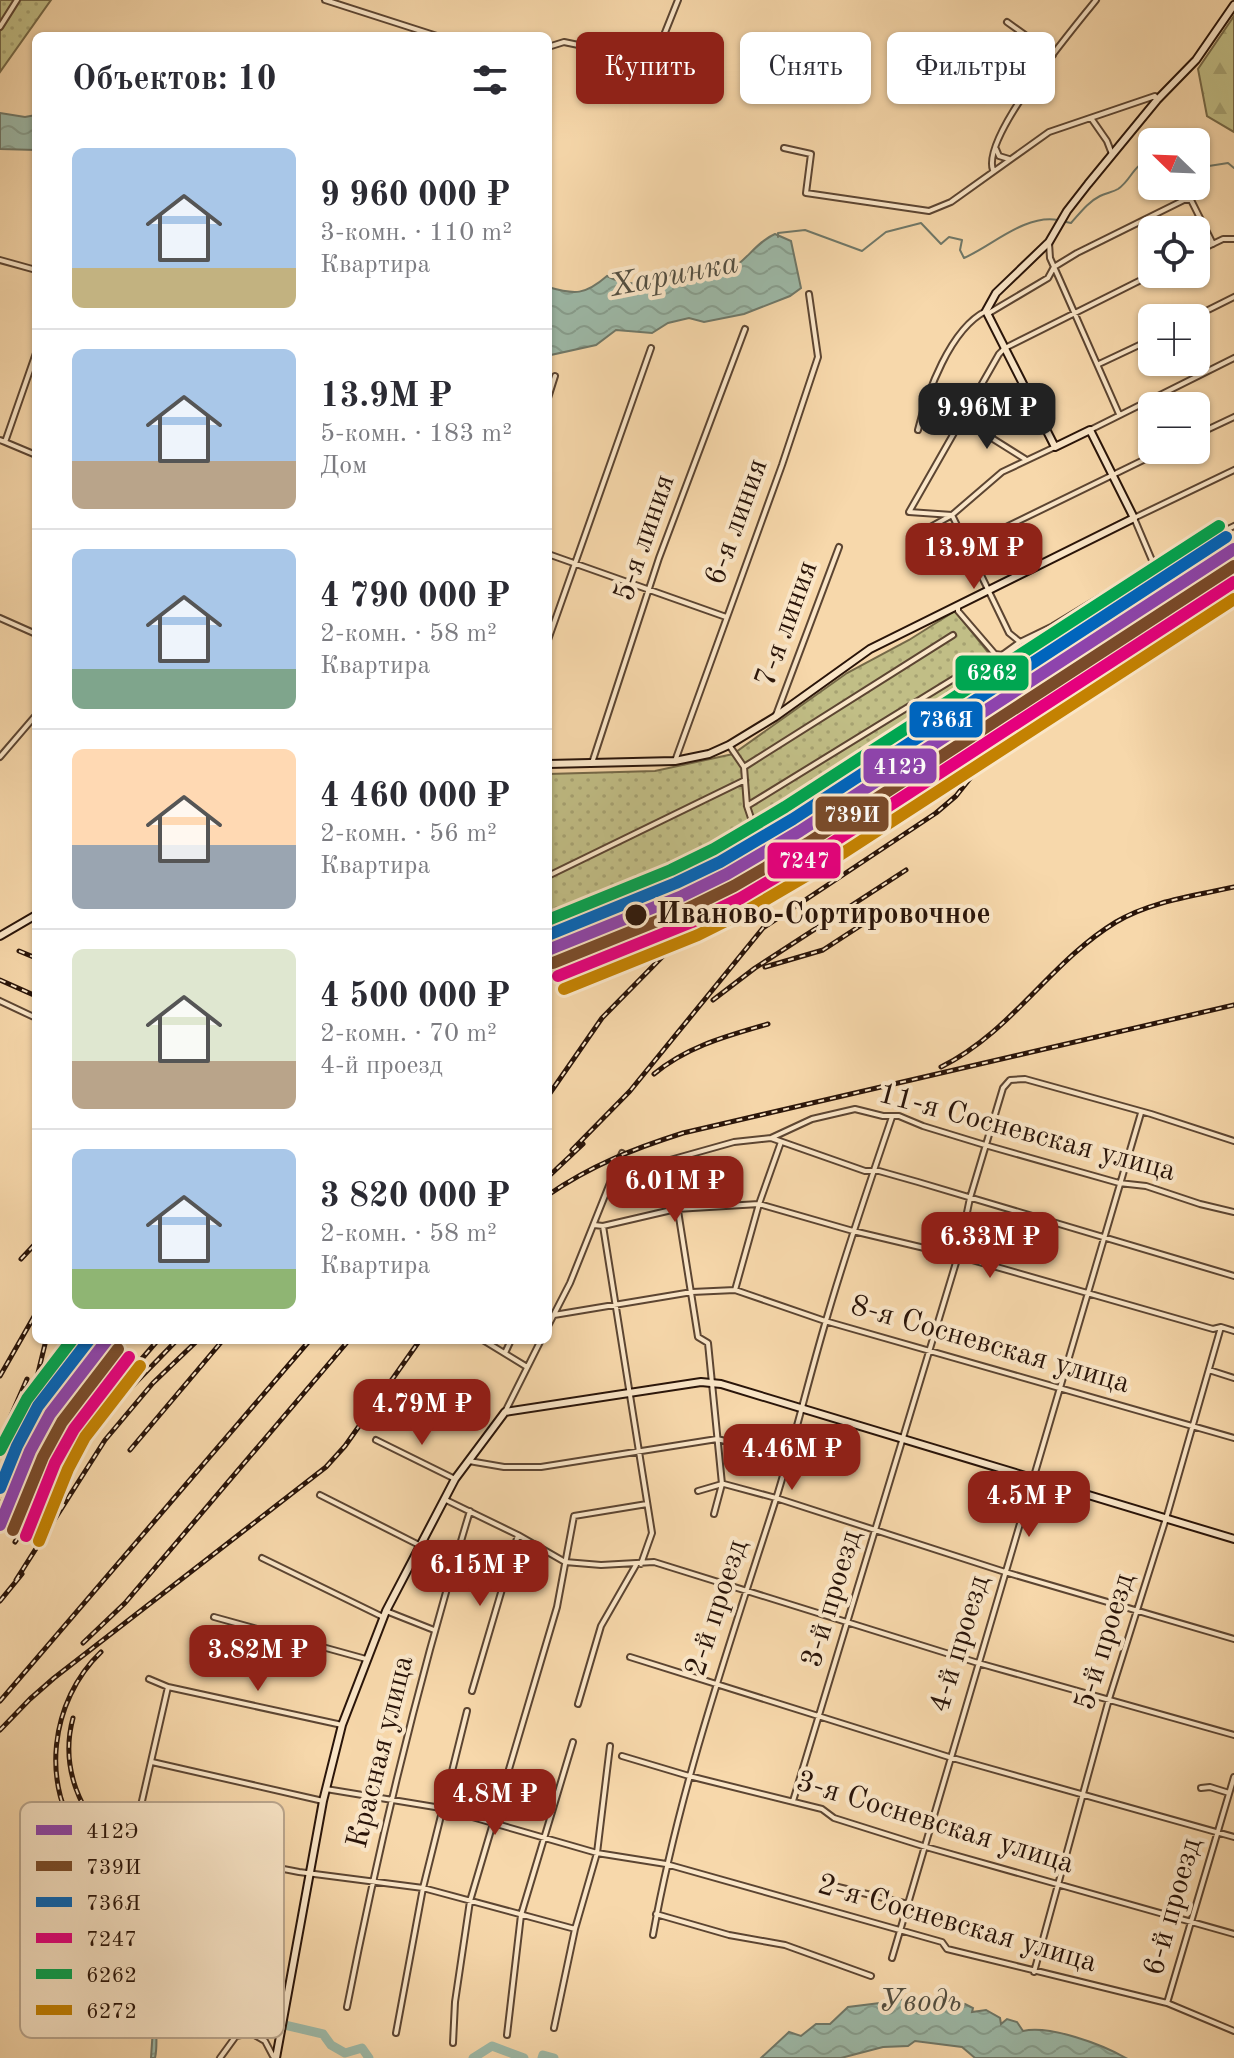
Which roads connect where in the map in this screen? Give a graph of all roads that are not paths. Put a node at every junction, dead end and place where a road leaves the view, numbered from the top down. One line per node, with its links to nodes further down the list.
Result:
1 (17, 0): 7 (street)
2 (325, 0): 8 (street)
3 (678, 0): 10 (street)
4 (1096, 0): 11 (street)
5 (1234, 5): 12 (main road)
6 (1007, 22): 9 (street)
7 (0, 27)
8 (412, 32)
9 (1021, 32)
10 (552, 46)
11 (1055, 52)
12 (1157, 100): 14 (street); 17 (main road)
13 (1019, 104): 16 (street)
14 (1091, 118): 17 (street); 18 (street)
15 (784, 148): 19 (street)
16 (996, 149): 18 (street); 19 (street)
17 (1112, 154): 21 (main road)
18 (1009, 159): 19 (street)
19 (993, 170)
20 (1234, 239): 22 (street)
21 (1049, 242): 25 (street); 31 (main road)
22 (1213, 244): 23 (street); 25 (street)
23 (1210, 245)
24 (0, 260): 26 (street)
25 (1054, 267): 31 (street); 32 (street)
26 (32, 269)
27 (1138, 282): 32 (street)
28 (809, 294): 67 (street, 6-я линия)
29 (1234, 297): 30 (street)
30 (1210, 309)
31 (988, 312): 36 (main road); 46 (street)
32 (1076, 314): 36 (street); 39 (street)
33 (745, 329): 65 (street, 5-я линия)
34 (1138, 346): 39 (street)
35 (651, 348): 62 (street)
36 (1005, 348): 44 (street); 49 (main road)
37 (1233, 360): 42 (street)
38 (32, 363): 48 (street)
39 (1099, 364): 42 (street)
40 (555, 376): 41 (street)
41 (552, 385)
42 (1119, 414): 47 (street)
43 (1234, 417): 45 (street)
44 (963, 420): 51 (street); 55 (street)
45 (1210, 428)
46 (918, 430)
47 (1090, 430): 49 (main road); 54 (main road)
48 (2, 441): 50 (street)
49 (1055, 447): 51 (street)
50 (32, 453)
51 (1026, 459): 55 (street)
52 (1138, 462): 54 (street)
53 (1234, 470): 56 (street)
54 (1111, 475): 56 (main road); 59 (street)
55 (952, 515): 58 (street); 59 (street)
56 (1134, 518): 63 (street); 64 (main road)
57 (1234, 526): 63 (street)
58 (918, 534)
59 (967, 546): 64 (street)
60 (839, 547): 74 (street, 7-я линия)
61 (552, 555): 62 (street)
62 (575, 563): 65 (street); 69 (street)
63 (1154, 565): 72 (street)
64 (989, 589): 66 (main road); 72 (street)
65 (649, 591): 67 (street); 79 (street, 5-я линия)
66 (958, 605): 72 (street); 74 (main road)
67 (726, 617): 78 (street, 6-я линия)
68 (0, 618): 70 (street)
69 (552, 629)
70 (32, 632)
71 (953, 635): 81 (street)
72 (1020, 642)
73 (978, 664): 83 (street)
74 (775, 717): 76 (main road)
75 (32, 720): 77 (street)
76 (729, 745): 78 (main road); 81 (street)
77 (0, 757)
78 (675, 761): 79 (main road)
79 (592, 763): 80 (main road)
80 (552, 764)
81 (744, 767): 82 (street)
82 (745, 780): 83 (street); 85 (street)
83 (747, 806): 84 (street)
84 (757, 836)
85 (552, 874)
86 (599, 915): 88 (street)
87 (32, 917): 89 (main road)
88 (552, 935)
89 (0, 936)
90 (0, 1001): 91 (street)
91 (32, 1016)
92 (1141, 1113): 95 (street); 97 (street, 3-й проезд); 100 (street, 4-й проезд)
93 (893, 1116): 94 (street, 11-я Сосневская улица); 97 (street, 11-я Сосневская улица); 99 (street, 2-й проезд)
94 (771, 1138): 96 (street); 103 (street, 11-я Сосневская улица)
95 (1234, 1141)
96 (781, 1142): 99 (street); 102 (street)
97 (985, 1145): 100 (street, 11-я Сосневская улица); 101 (street, 3-й проезд)
98 (622, 1153): 105 (street)
99 (874, 1171): 101 (street); 107 (street, 2-й проезд)
100 (1119, 1183): 104 (street, 11-я Сосневская улица); 108 (street, 4-й проезд)
101 (970, 1198): 108 (street); 109 (street, 3-й проезд)
102 (759, 1204): 103 (street); 107 (street); 111 (street)
103 (676, 1209): 106 (street); 112 (street)
104 (1234, 1212)
105 (594, 1225): 106 (street); 115 (street)
106 (603, 1226): 114 (street)
107 (853, 1231): 109 (street); 117 (street, 2-й проезд)
108 (1104, 1237): 110 (street); 113 (street, 4-й проезд)
109 (958, 1256): 113 (street); 123 (street, 3-й проезд)
110 (1234, 1276)
111 (735, 1290): 112 (street); 117 (street, 8-я Сосневская улица)
112 (692, 1292): 114 (street); 128 (street)
113 (1087, 1293): 118 (street); 129 (street, 4-й проезд)
114 (616, 1305): 115 (street); 130 (street)
115 (554, 1315): 116 (street)
116 (552, 1319)
117 (825, 1321): 123 (street, 8-я Сосневская улица); 131 (street, 2-й проезд)
118 (1221, 1327): 119 (street); 126 (street, 5-й проезд)
119 (1234, 1331)
120 (490, 1344): 124 (street)
121 (509, 1344): 124 (street)
122 (539, 1344): 125 (street)
123 (929, 1350): 129 (street, 8-я Сосневская улица); 137 (street, 3-й проезд)
124 (505, 1353): 125 (street)
125 (527, 1367): 132 (street)
126 (1209, 1370): 127 (street); 133 (street, 5-й проезд)
127 (1234, 1378)
128 (710, 1382): 130 (main road); 131 (main road); 135 (street)
129 (1061, 1388): 133 (street, 8-я Сосневская улица); 141 (street, 4-й проезд)
130 (628, 1392): 132 (main road); 138 (street)
131 (802, 1409): 137 (main road); 139 (street, 2-й проезд)
132 (505, 1412): 140 (main road)
133 (1193, 1426): 134 (street, 8-я Сосневская улица); 151 (street, 5-й проезд)
134 (1234, 1438)
135 (717, 1439): 138 (street); 139 (street); 143 (street)
136 (376, 1440): 142 (street)
137 (903, 1440): 141 (main road); 152 (street, 3-й проезд)
138 (638, 1452): 140 (street); 148 (street)
139 (788, 1456): 146 (street, 2-й проезд)
140 (469, 1461): 142 (main road)
141 (1032, 1478): 151 (main road); 159 (street, 4-й проезд)
142 (455, 1479): 147 (main road)
143 (722, 1484): 144 (street); 146 (street); 150 (street)
144 (698, 1491)
145 (320, 1495): 155 (street)
146 (776, 1498): 152 (street); 160 (street, 2-й проезд)
147 (446, 1500): 149 (street); 155 (main road)
148 (647, 1504): 157 (street); 158 (street)
149 (470, 1511): 153 (street); 165 (street, Красная улица)
150 (714, 1514)
151 (1166, 1519): 154 (main road); 161 (street, 5-й проезд)
152 (876, 1530): 159 (street); 164 (street, 3-й проезд)
153 (518, 1535): 157 (street); 173 (street)
154 (1234, 1539)
155 (421, 1547): 162 (main road)
156 (262, 1558): 162 (street)
157 (565, 1562): 158 (street); 196 (street)
158 (639, 1564): 160 (street); 175 (street)
159 (1005, 1572): 161 (street); 169 (street, 4-й проезд)
160 (745, 1592): 164 (street); 171 (street, 2-й проезд)
161 (1137, 1611): 166 (street); 174 (street, 5-й проезд)
162 (384, 1614): 165 (street); 168 (main road)
163 (214, 1617): 168 (street)
164 (846, 1621): 169 (street); 177 (street, 3-й проезд)
165 (434, 1630): 191 (street, Красная улица)
166 (1234, 1639)
167 (630, 1657): 171 (street)
168 (366, 1659): 178 (main road)
169 (978, 1663): 174 (street); 183 (street, 4-й проезд)
170 (149, 1679): 172 (street)
171 (716, 1685): 177 (street); 185 (street, 2-й проезд)
172 (168, 1687): 178 (street); 184 (street)
173 (472, 1691)
174 (1109, 1699): 179 (street); 190 (street, 5-й проезд)
175 (578, 1704)
176 (467, 1711): 195 (street)
177 (820, 1716): 183 (street); 193 (street, 3-й проезд)
178 (342, 1725): 188 (main road)
179 (1234, 1735)
180 (573, 1742): 198 (street)
181 (610, 1746): 201 (street)
182 (622, 1756): 185 (street, 3-я Сосневская улица)
183 (949, 1757): 190 (street); 200 (street, 4-й проезд)
184 (152, 1762): 192 (street); 194 (street)
185 (689, 1776): 193 (street, 3-я Сосневская улица); 202 (street, 2-й проезд)
186 (1234, 1777): 189 (street, 6-й проезд)
187 (1201, 1788): 189 (street)
188 (326, 1789): 191 (street, 2-я Сосневская улица); 192 (main road)
189 (1229, 1793): 197 (street, 6-й проезд)
190 (1082, 1794): 197 (street); 206 (street, 5-й проезд)
191 (390, 1798): 195 (street, 2-я Сосневская улица); 205 (street, Красная улица)
192 (323, 1801): 204 (main road)
193 (793, 1801): 200 (street, 3-я Сосневская улица)
194 (142, 1802)
195 (441, 1808): 196 (street, 2-я Сосневская улица); 208 (street)
196 (495, 1822): 198 (street, 2-я Сосневская улица); 209 (street)
197 (1218, 1832): 199 (street); 213 (street, 6-й проезд)
198 (545, 1836): 201 (street, 2-я Сосневская улица); 212 (street)
199 (1234, 1837)
200 (926, 1847): 206 (street, 3-я Сосневская улица); 210 (street, 4-й проезд)
201 (597, 1853): 202 (street, 2-я Сосневская улица); 214 (street)
202 (666, 1864): 211 (street, 2-й проезд); 215 (street, 2-я Сосневская улица)
203 (284, 1867): 204 (street)
204 (311, 1872): 205 (street); 223 (main road)
205 (372, 1881): 208 (street); 222 (street, Красная улица)
206 (1058, 1885): 213 (street, 3-я Сосневская улица); 219 (street, 5-й проезд)
207 (834, 1886): 210 (street, 2-я Сосневская улица)
208 (423, 1888): 209 (street); 226 (street)
209 (470, 1901): 212 (street); 231 (street)
210 (908, 1904): 215 (street, 4-й проезд)
211 (656, 1914): 217 (street, 2-й проезд); 220 (street)
212 (521, 1915): 214 (street); 227 (street)
213 (1192, 1922): 216 (street, 3-я Сосневская улица); 221 (street, 6-й проезд)
214 (575, 1929): 224 (street)
215 (900, 1931): 218 (street, 4-й проезд); 219 (street, 2-я Сосневская улица)
216 (1234, 1934)
217 (653, 1935)
218 (892, 1958)
219 (1034, 1972): 221 (street, 2-я Сосневская улица)
220 (871, 1976)
221 (1167, 2003): 225 (street, 2-я Сосневская улица)
222 (347, 2007)
223 (284, 2009)
224 (554, 2028)
225 (1234, 2031)
226 (396, 2033)
227 (507, 2035)
228 (235, 2038): 232 (street)
229 (260, 2038): 233 (street)
230 (279, 2038): 233 (main road)
231 (453, 2043)
232 (220, 2058)
233 (275, 2058)

